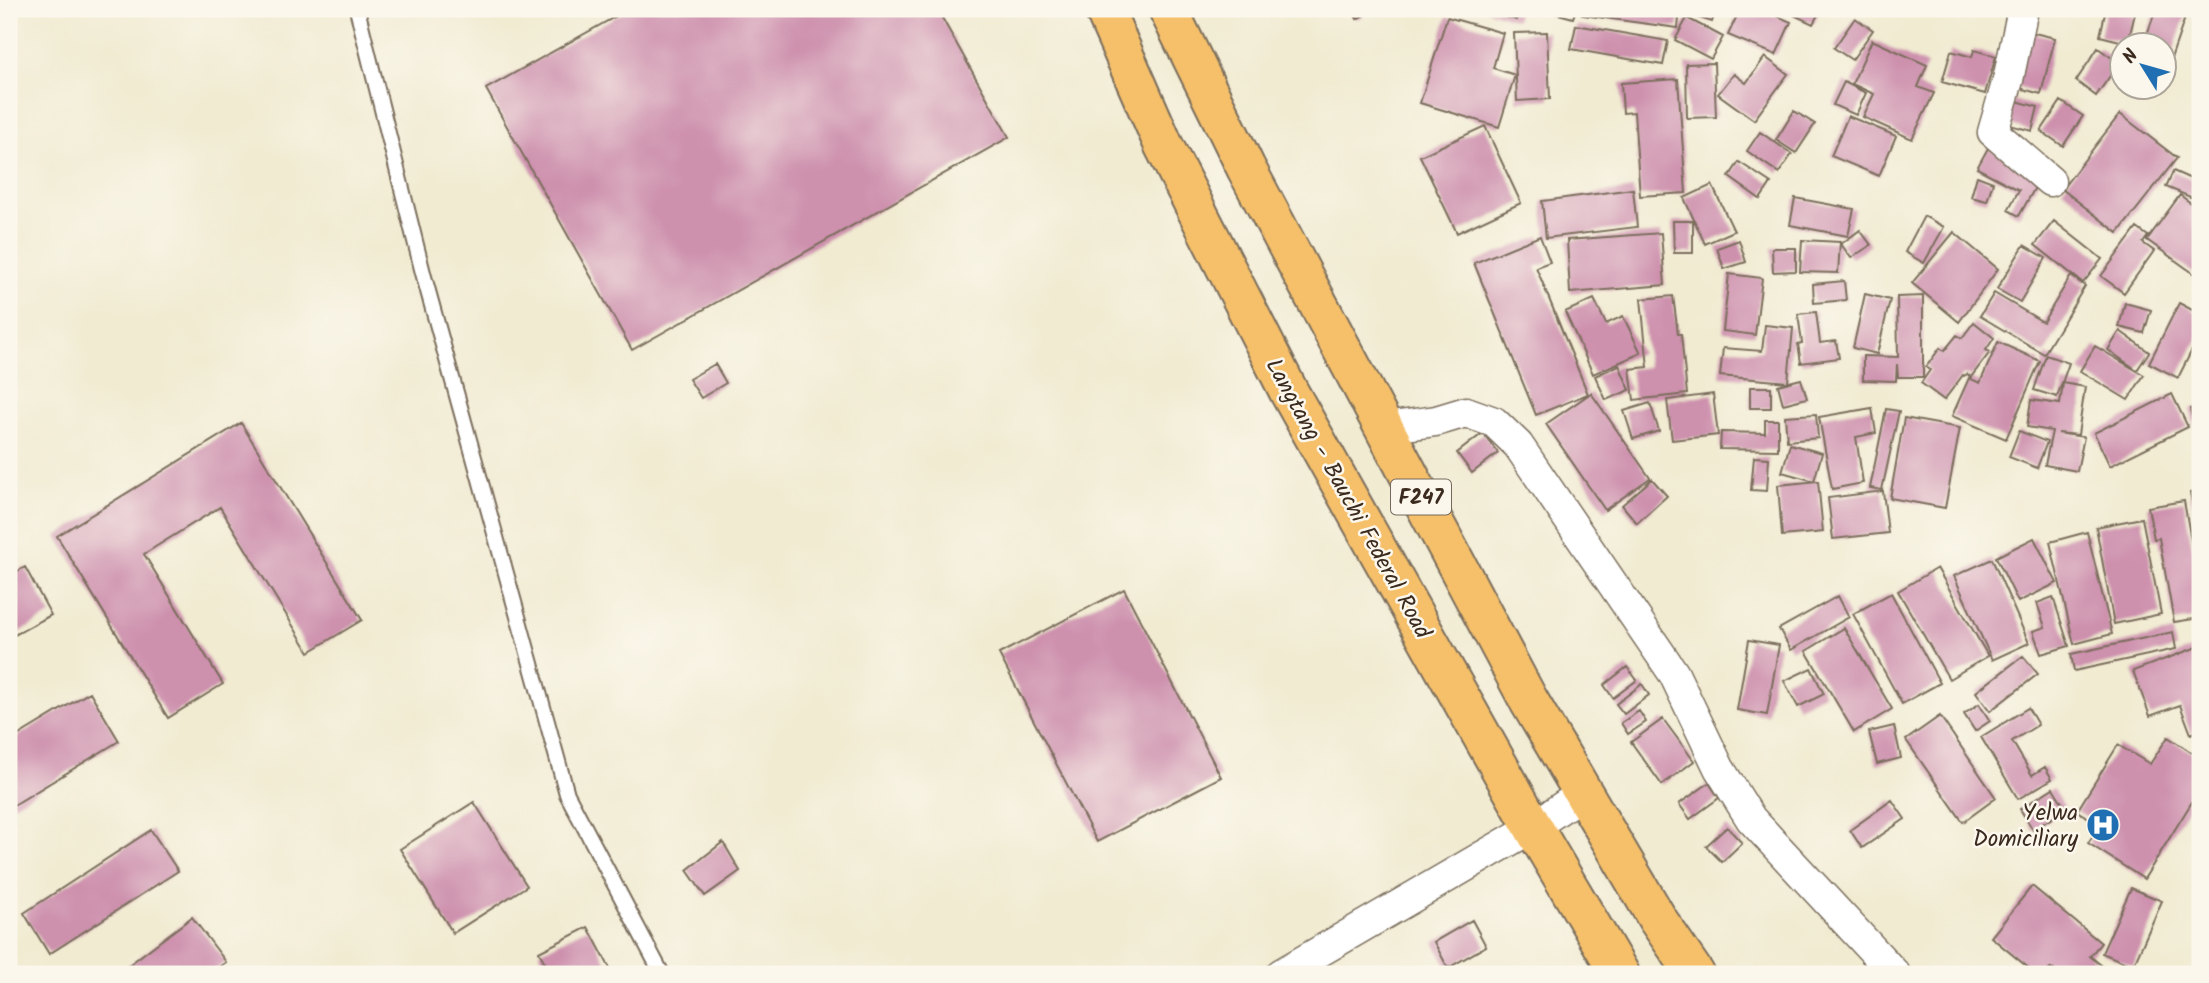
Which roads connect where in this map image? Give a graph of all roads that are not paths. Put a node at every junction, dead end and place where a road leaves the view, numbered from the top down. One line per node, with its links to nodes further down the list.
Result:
1 (357, 9): 9 (lane)
2 (1104, 9): 8 (main road, Langtang - Bauchi Federal Road / F247)
3 (1168, 9): 6 (main road, F247)
4 (2023, 9): 5 (street)
5 (2050, 181)
6 (1384, 428): 7 (main road, F247); 13 (street)
7 (1583, 793): 8 (street); 12 (main road, F247)
8 (1533, 827): 10 (street); 11 (main road, Langtang - Bauchi Federal Road / F247)
9 (662, 974)
10 (1281, 974)
11 (1620, 974)
12 (1695, 974)
13 (1895, 974)

